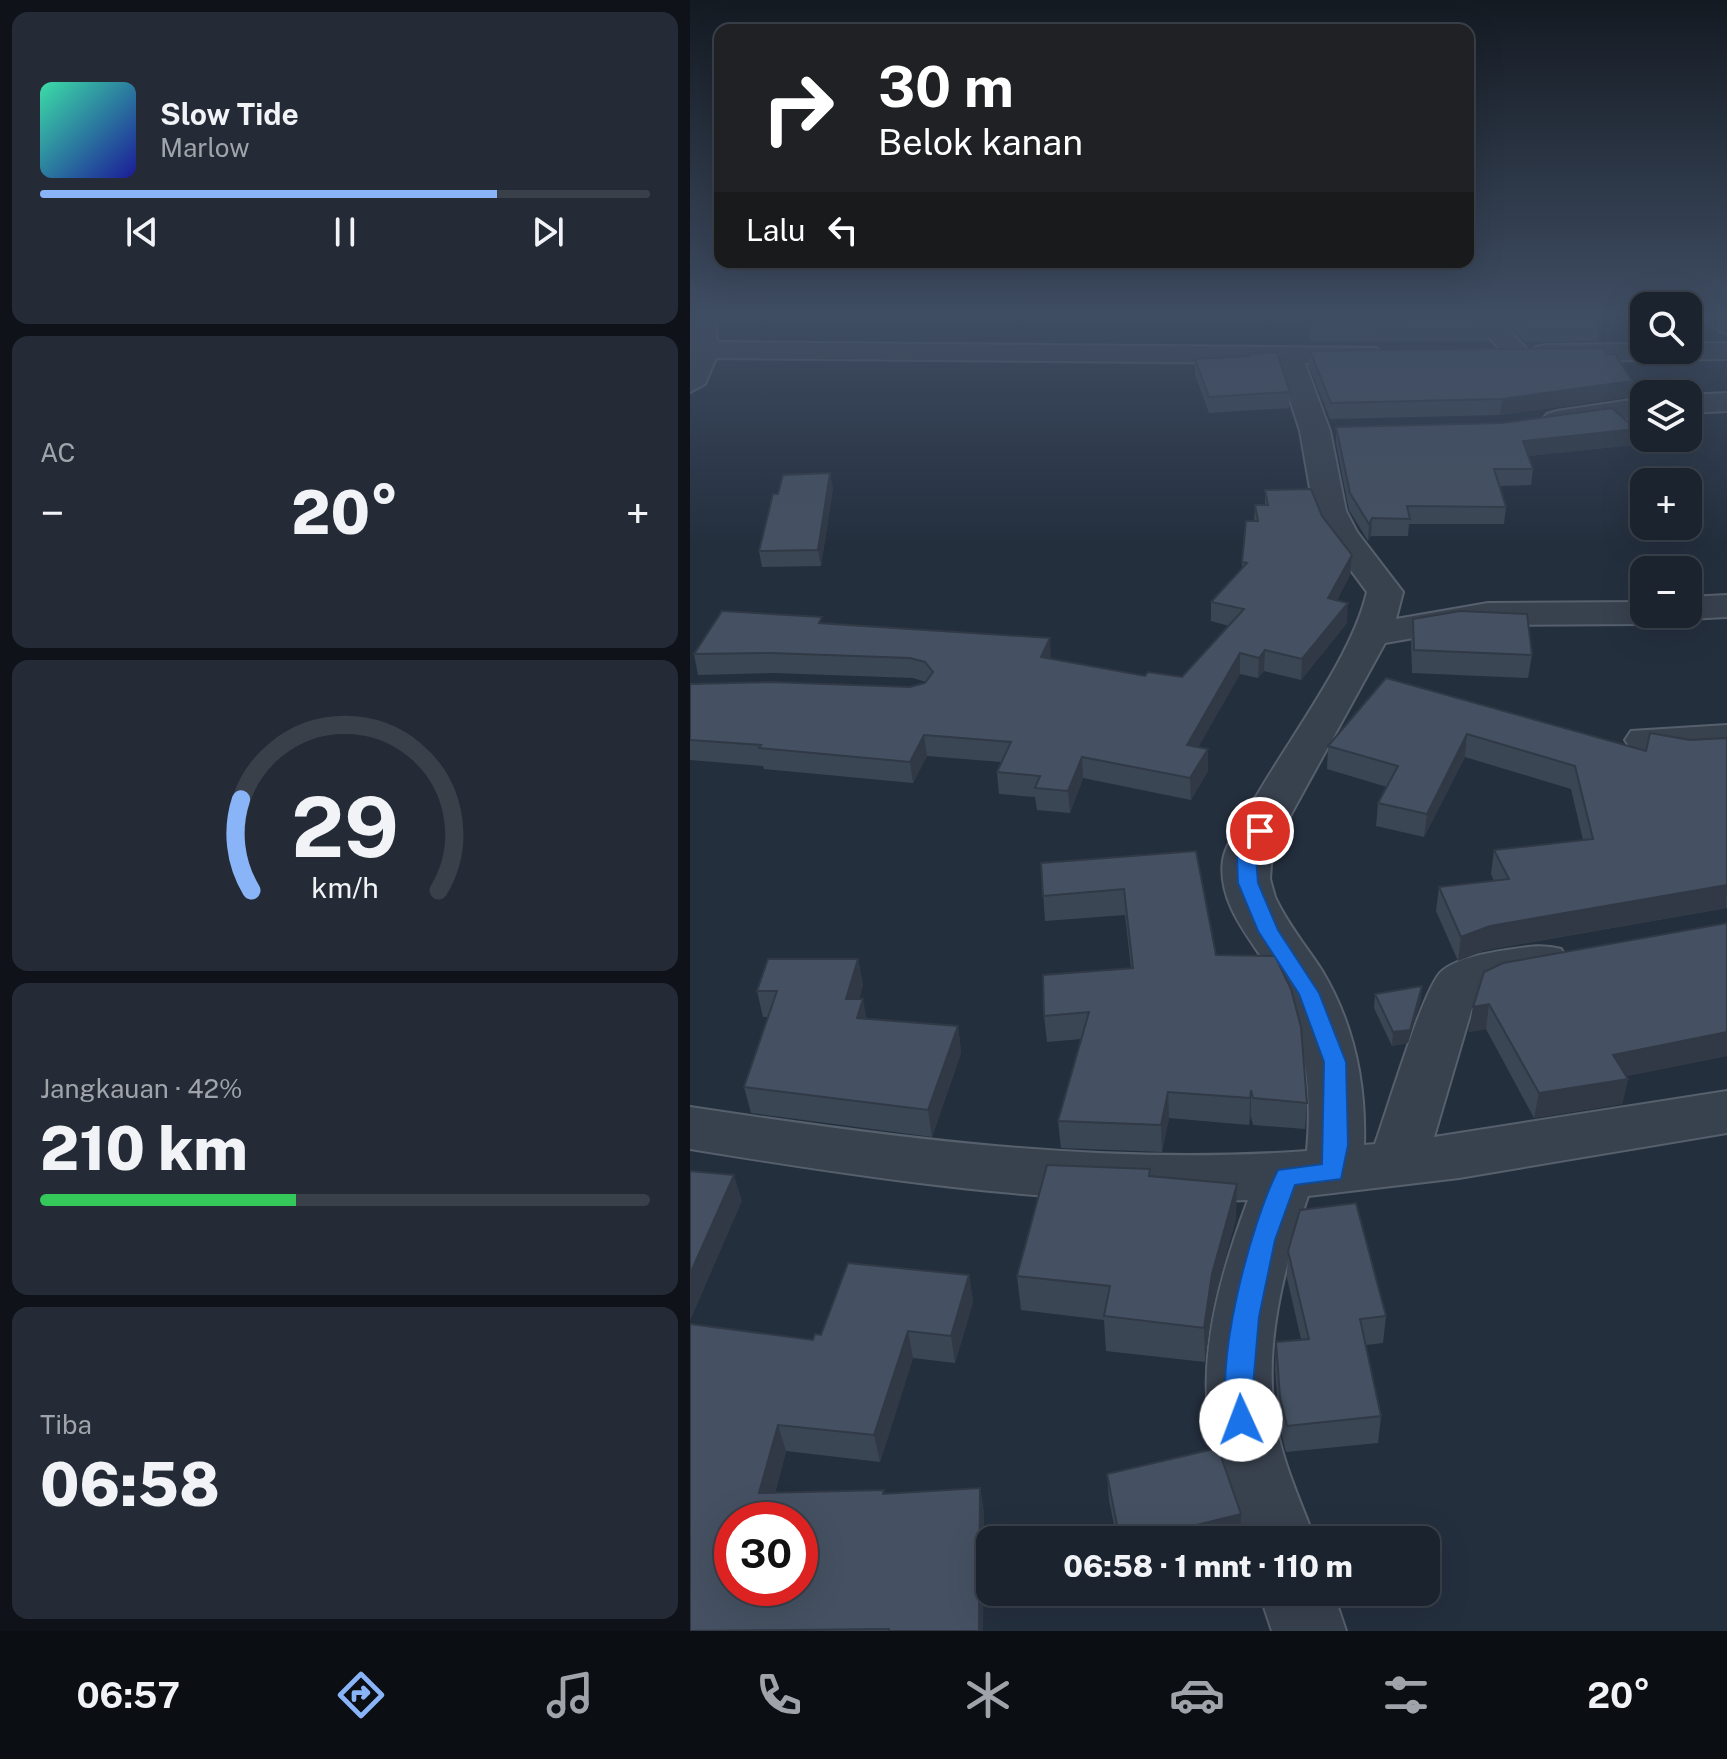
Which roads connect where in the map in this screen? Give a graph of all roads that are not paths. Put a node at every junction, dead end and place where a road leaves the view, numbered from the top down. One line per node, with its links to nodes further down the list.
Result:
1 (1308, 391): 6 (street)
2 (1727, 402): 3 (street)
3 (1702, 403)
4 (1630, 409): 5 (street)
5 (1531, 424)
6 (1384, 599): 10 (street); 11 (street)
7 (1727, 606): 8 (street)
8 (1702, 607)
9 (1630, 614): 10 (street)
10 (1453, 617): 11 (street)
11 (1372, 635): 18 (street)
12 (1727, 737): 13 (street)
13 (1646, 740)
14 (1590, 952): 17 (street)
15 (1727, 1112): 17 (street)
16 (690, 1128): 18 (street)
17 (1397, 1162): 18 (street)
18 (1309, 1174): 19 (street)
19 (1274, 1526)
20 (1301, 1606): 21 (street)
21 (1309, 1631)

